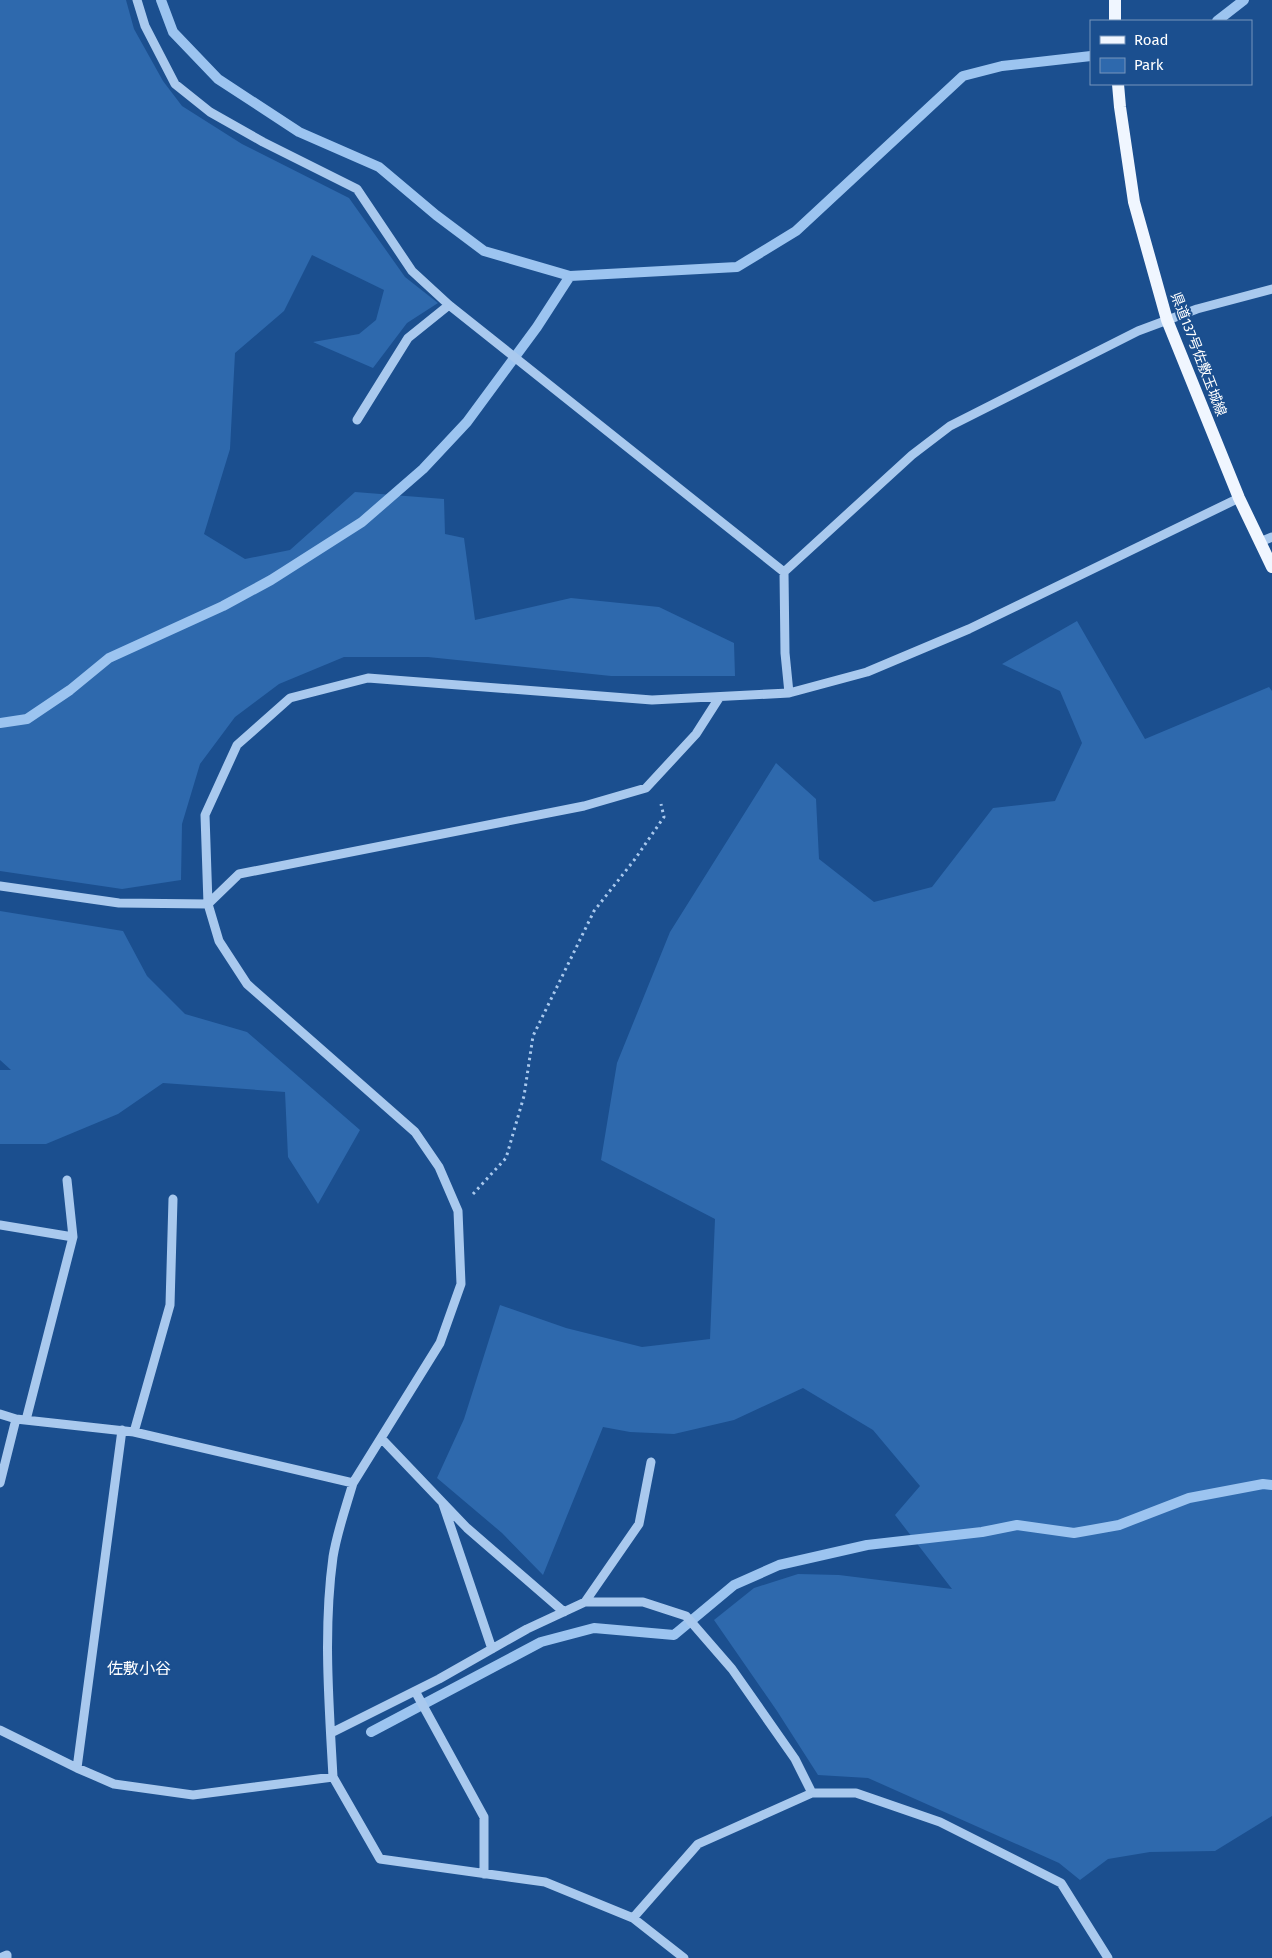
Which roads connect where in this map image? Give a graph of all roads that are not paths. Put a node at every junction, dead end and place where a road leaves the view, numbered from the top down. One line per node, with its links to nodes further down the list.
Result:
1 (136, 0): 6 (street)
2 (1115, 0): 3 (main road)
3 (1115, 20)
4 (1118, 85): 7 (main road, 県道137号佐敷玉城線)
5 (1272, 289): 7 (street)
6 (449, 305): 8 (street); 12 (street)
7 (1167, 320): 9 (main road, 県道137号佐敷玉城線); 12 (street)
8 (357, 420)
9 (1239, 498): 10 (main road, 県道137号佐敷玉城線); 13 (street)
10 (1266, 539): 11 (main road, 県道137号佐敷玉城線)
11 (1272, 567)
12 (784, 572): 13 (street)
13 (789, 693): 14 (street)
14 (719, 698): 16 (street); 16 (street)
15 (0, 886): 16 (street)
16 (208, 904): 25 (street)
17 (67, 1180): 20 (street)
18 (173, 1199): 24 (street)
19 (0, 1225): 20 (street)
20 (73, 1237): 22 (street)
21 (0, 1414): 22 (street)
22 (21, 1419): 23 (street); 27 (street)
23 (122, 1430): 24 (street); 36 (street)
24 (134, 1432): 28 (street)
25 (381, 1438): 28 (street); 29 (street)
26 (651, 1462): 30 (street)
27 (0, 1483)
28 (352, 1483): 35 (street)
29 (442, 1502): 31 (street); 32 (street)
30 (584, 1602): 31 (street); 38 (street)
31 (564, 1612): 32 (street)
32 (492, 1649): 33 (street)
33 (416, 1692): 35 (street); 39 (street)
34 (0, 1730): 36 (street)
35 (331, 1733): 37 (street)
36 (77, 1768): 37 (street)
37 (333, 1777): 39 (street)
38 (812, 1793): 40 (street); 44 (street)
39 (484, 1874): 40 (street)
40 (633, 1918): 43 (street)
41 (0, 1958): 42 (street)
42 (7, 1958)
43 (684, 1958)
44 (1108, 1958)

